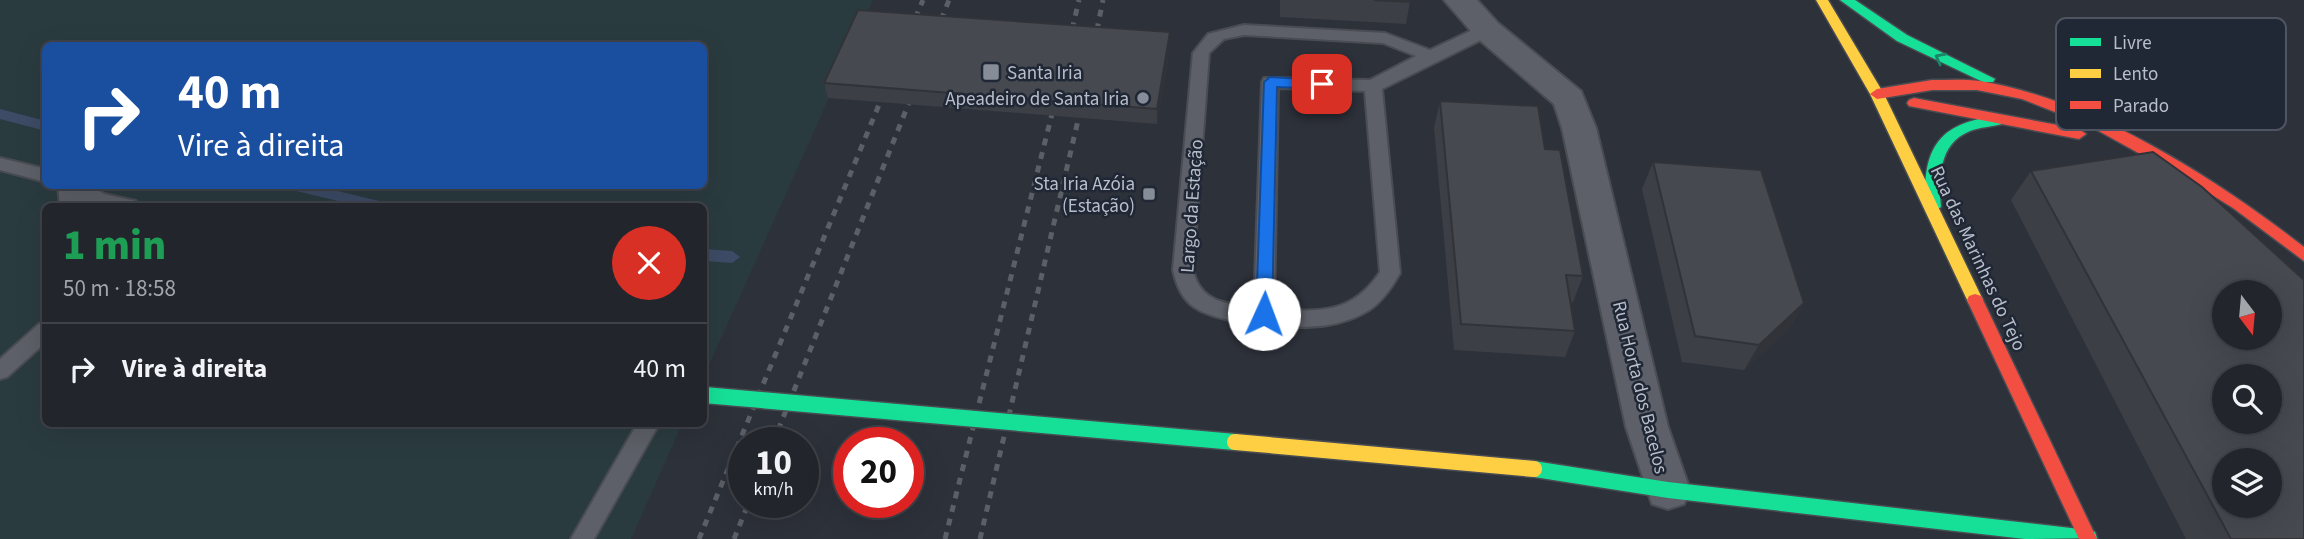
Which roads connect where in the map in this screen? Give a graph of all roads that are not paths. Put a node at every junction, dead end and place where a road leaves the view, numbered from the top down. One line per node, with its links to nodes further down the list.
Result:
1 (1460, 0): 4 (street, Rua Horta dos Bacelos)
2 (1822, 0): 7 (main road, Rua das Marinhas do Tejo)
3 (1846, 0): 8 (main road, one-way to 3)
4 (1487, 30): 5 (lane); 26 (street, Rua Horta dos Bacelos)
5 (1430, 56): 6 (lane); 21 (lane, Largo da Estação)
6 (1373, 86): 21 (lane, Largo da Estação); 21 (lane)
7 (1877, 94): 8 (main road); 10 (main road); 19 (main road, Rua das Marinhas do Tejo)
8 (2025, 95): 9 (main road)
9 (2056, 107)
10 (2013, 122): 11 (main road); 19 (main road)
11 (2056, 130)
12 (2057, 130): 14 (main road)
13 (2107, 130): 14 (main road)
14 (2129, 143): 20 (main road)
15 (0, 164): 16 (lane)
16 (42, 175)
17 (82, 189): 18 (lane)
18 (116, 203)
19 (1933, 207): 28 (main road, Rua das Marinhas do Tejo)
20 (2304, 255)
21 (1264, 314)
22 (42, 334): 23 (lane)
23 (0, 371)
24 (707, 395): 26 (main road, bridge)
25 (646, 427): 27 (lane)
26 (1668, 490): 28 (main road, Rua Horta dos Bacelos)
27 (582, 539)
28 (2088, 539)

